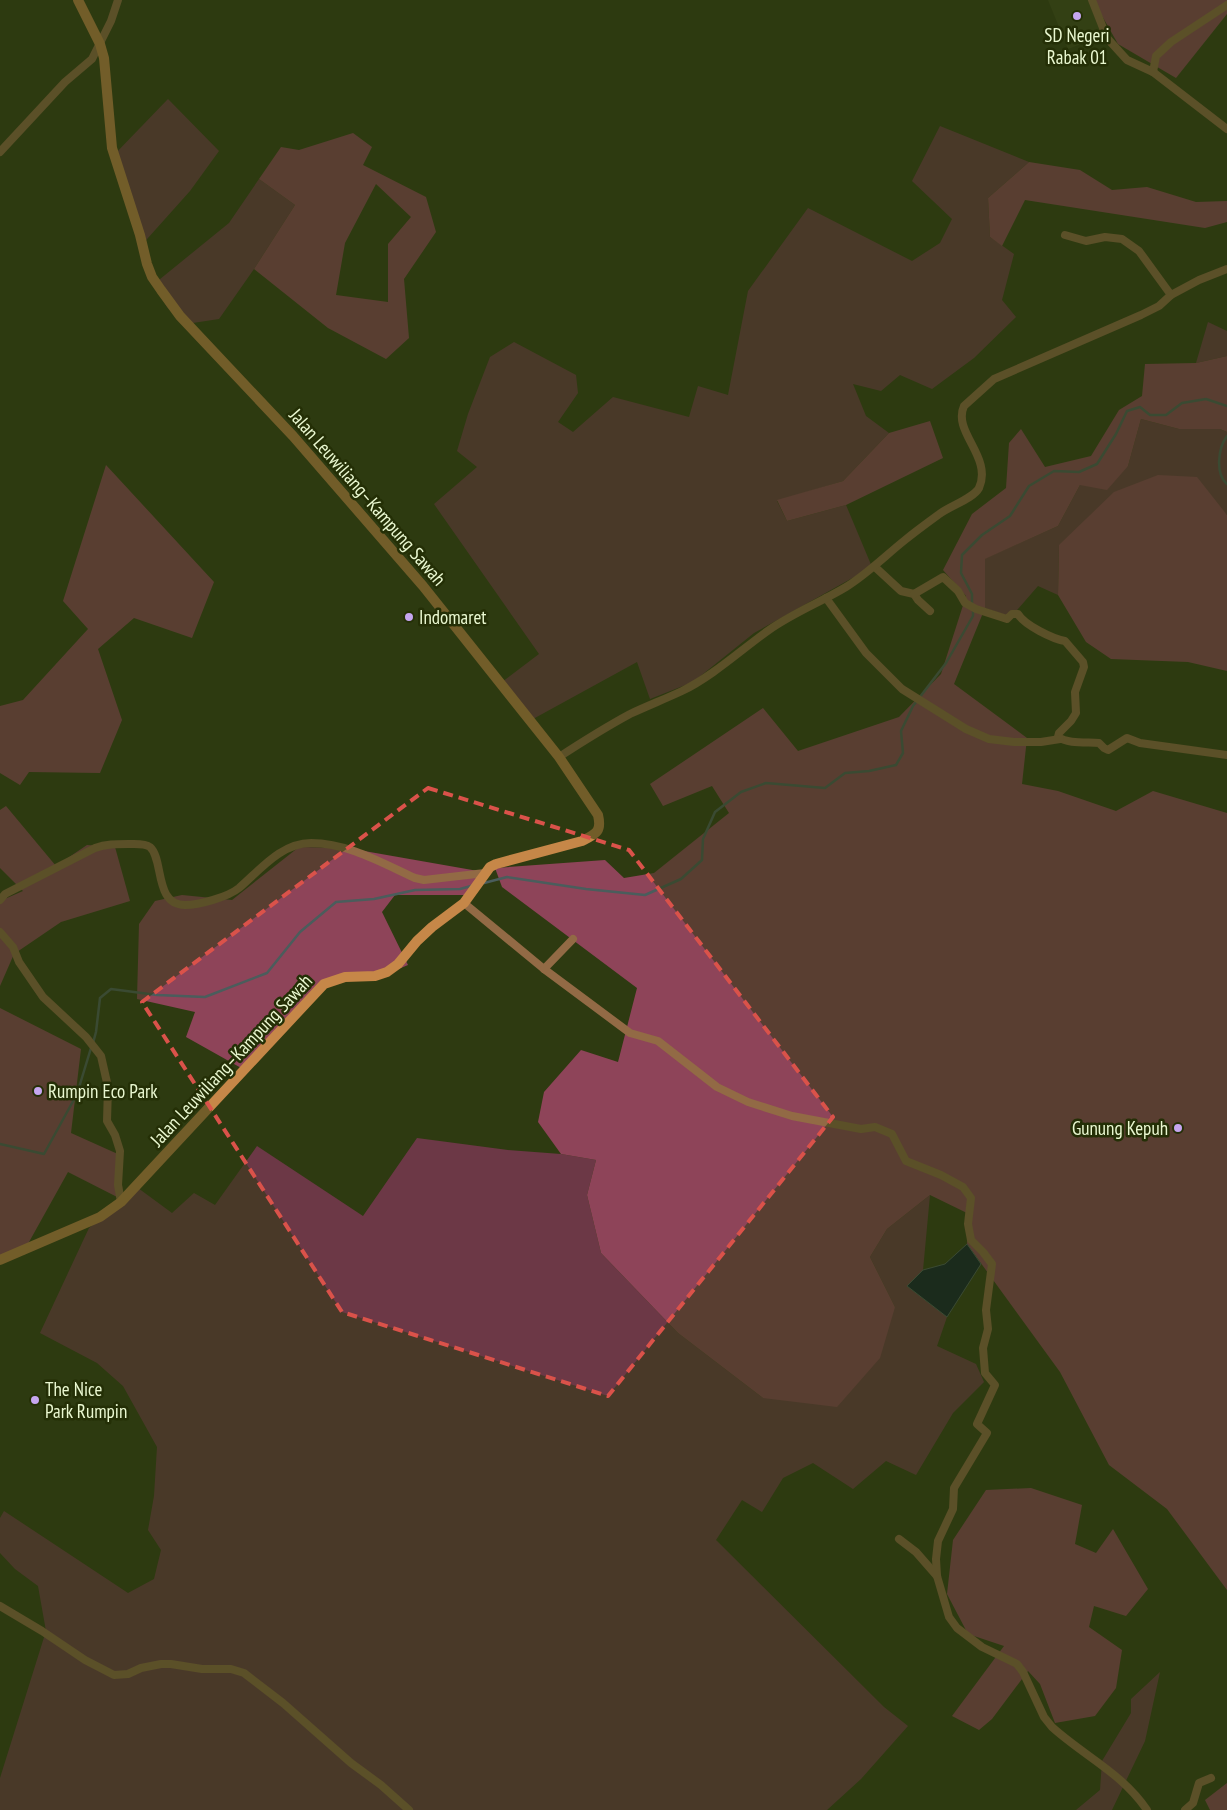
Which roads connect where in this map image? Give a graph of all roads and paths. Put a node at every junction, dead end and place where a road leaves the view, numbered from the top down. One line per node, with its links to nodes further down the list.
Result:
1 (78, 0): 5 (main road, Jalan Leuwiliang–Kampung Sawah)
2 (118, 0): 5 (street)
3 (1092, 0): 6 (street)
4 (1227, 5): 6 (street)
5 (100, 44): 8 (street); 18 (main road, Jalan Leuwiliang–Kampung Sawah)
6 (1153, 72): 7 (street)
7 (1227, 130)
8 (0, 152)
9 (1065, 235): 11 (street)
10 (1227, 269): 11 (street)
11 (1171, 295): 12 (street)
12 (875, 567): 13 (street); 14 (street)
13 (914, 594): 15 (street); 16 (street)
14 (826, 598): 16 (street); 18 (street)
15 (930, 611)
16 (1060, 739): 17 (street)
17 (1227, 754)
18 (559, 758): 19 (main road, Jalan Leuwiliang–Kampung Sawah)
19 (483, 875): 20 (street); 21 (main road, Jalan Leuwiliang–Kampung Sawah)
20 (0, 900)
21 (464, 903): 24 (street); 25 (main road, Jalan Leuwiliang–Kampung Sawah)
22 (0, 932): 25 (street)
23 (573, 940): 24 (street)
24 (544, 970): 28 (street)
25 (121, 1202): 26 (main road, Jalan Leuwiliang–Kampung Sawah)
26 (0, 1260)
27 (899, 1539): 28 (street)
28 (937, 1576): 32 (street)
29 (0, 1606): 31 (street)
30 (1211, 1778): 33 (street)
31 (408, 1810)
32 (1147, 1810)
33 (1185, 1810)

